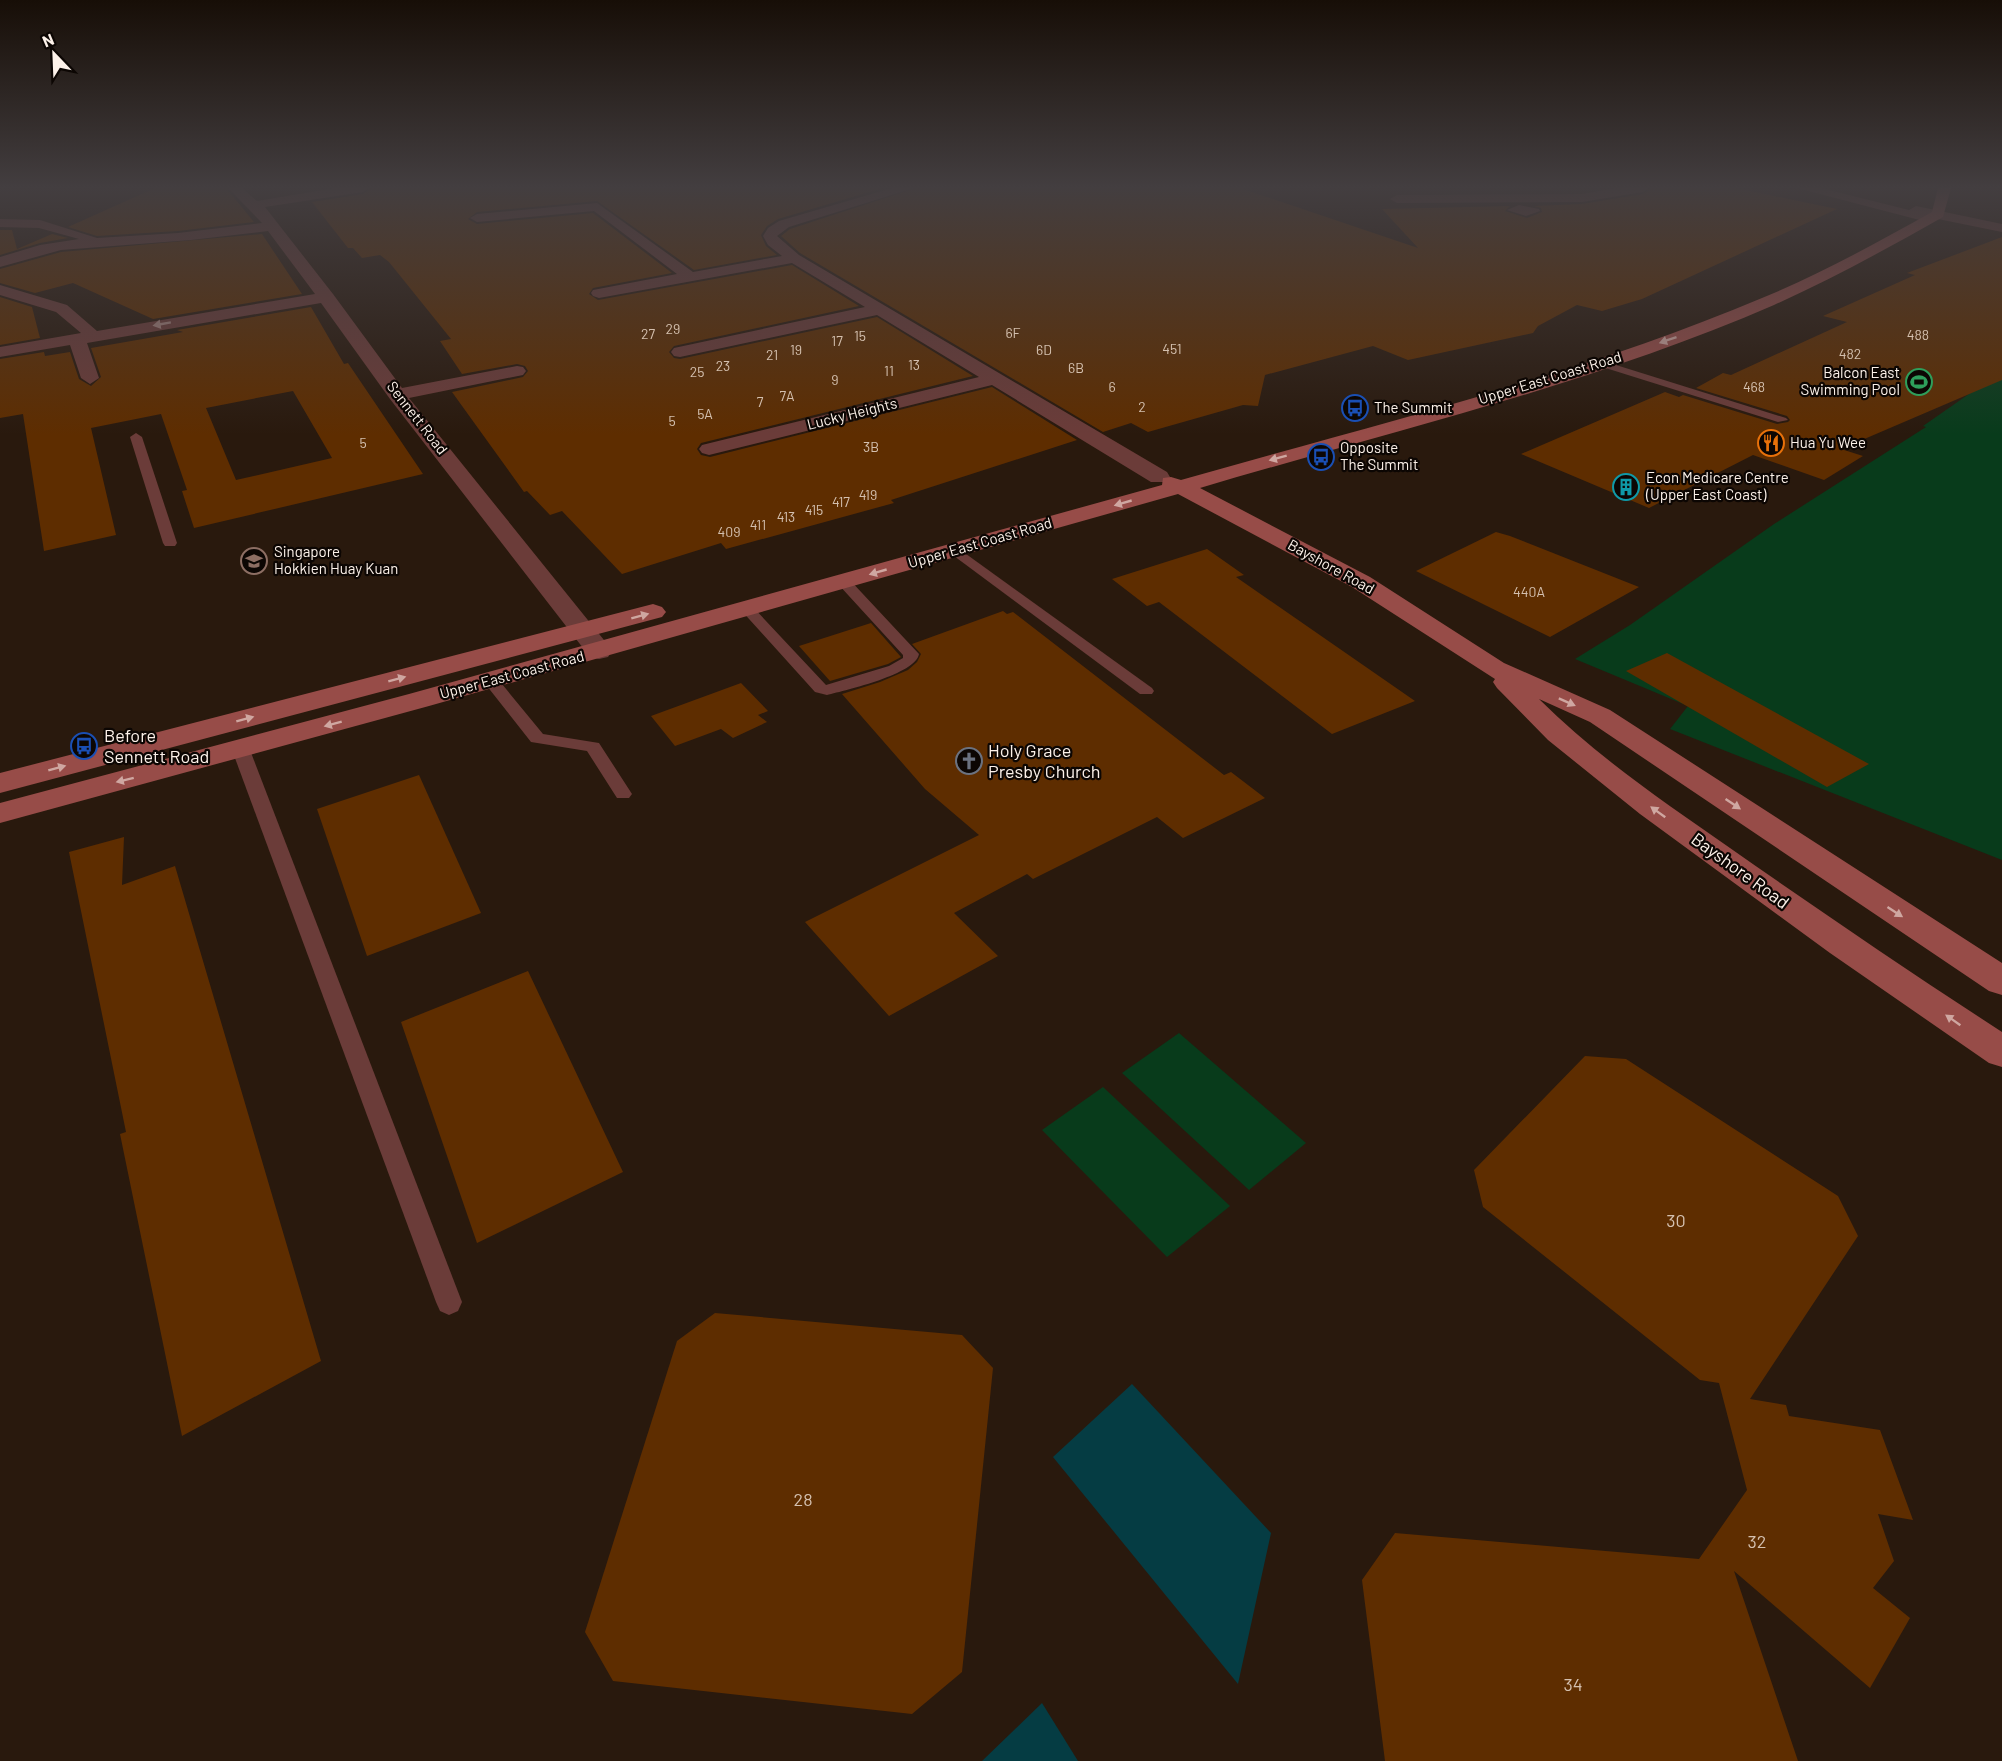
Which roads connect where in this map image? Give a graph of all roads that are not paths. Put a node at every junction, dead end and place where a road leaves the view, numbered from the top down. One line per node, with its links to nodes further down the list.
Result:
1 (306, 270): 10 (street, Sennett Road)
2 (681, 270): 7 (street)
3 (723, 270): 7 (street)
4 (815, 270): 11 (street)
5 (1798, 270): 12 (main road)
6 (1838, 270): 16 (main road, Upper East Coast Road, one-way to 16)
7 (689, 276): 9 (street)
8 (0, 290): 13 (street)
9 (599, 293)
10 (327, 297): 13 (street, one-way to 13); 20 (street, Sennett Road)
11 (880, 309): 15 (street); 19 (street)
12 (1662, 324)
13 (84, 338): 14 (street); 18 (street)
14 (0, 352)
15 (680, 352)
16 (1600, 363): 22 (lane); 25 (main road, Upper East Coast Road, one-way to 25)
17 (517, 371): 20 (street)
18 (90, 378)
19 (994, 379): 24 (street, Lucky Heights); 25 (street)
20 (397, 394): 30 (street, Sennett Road)
21 (1426, 397): 25 (main road, Upper East Coast Road)
22 (1782, 420)
23 (136, 437): 26 (lane)
24 (710, 449)
25 (1169, 482): 27 (main road, Upper East Coast Road, one-way to 27); 30 (main road, Upper East Coast Road, one-way to 25); 31 (main road, Bayshore Road)
26 (170, 543)
27 (955, 550): 28 (main road, Upper East Coast Road, one-way to 28); 33 (lane)
28 (843, 581): 29 (main road, Upper East Coast Road); 29 (lane)
29 (747, 609): 30 (main road, Upper East Coast Road)
30 (591, 641): 32 (main road, Upper East Coast Road); 35 (main road, Upper East Coast Road, one-way to 30)
31 (1495, 669): 38 (main road, Bayshore Road, one-way to 38); 39 (main road, Bayshore Road, one-way to 31)
32 (491, 681): 34 (main road, Upper East Coast Road, one-way to 34); 36 (lane)
33 (1146, 691)
34 (241, 750): 37 (main road, Upper East Coast Road, one-way to 37); 40 (lane)
35 (0, 783)
36 (623, 794)
37 (0, 813)
38 (2002, 981)
39 (2002, 1052)
40 (449, 1302)

